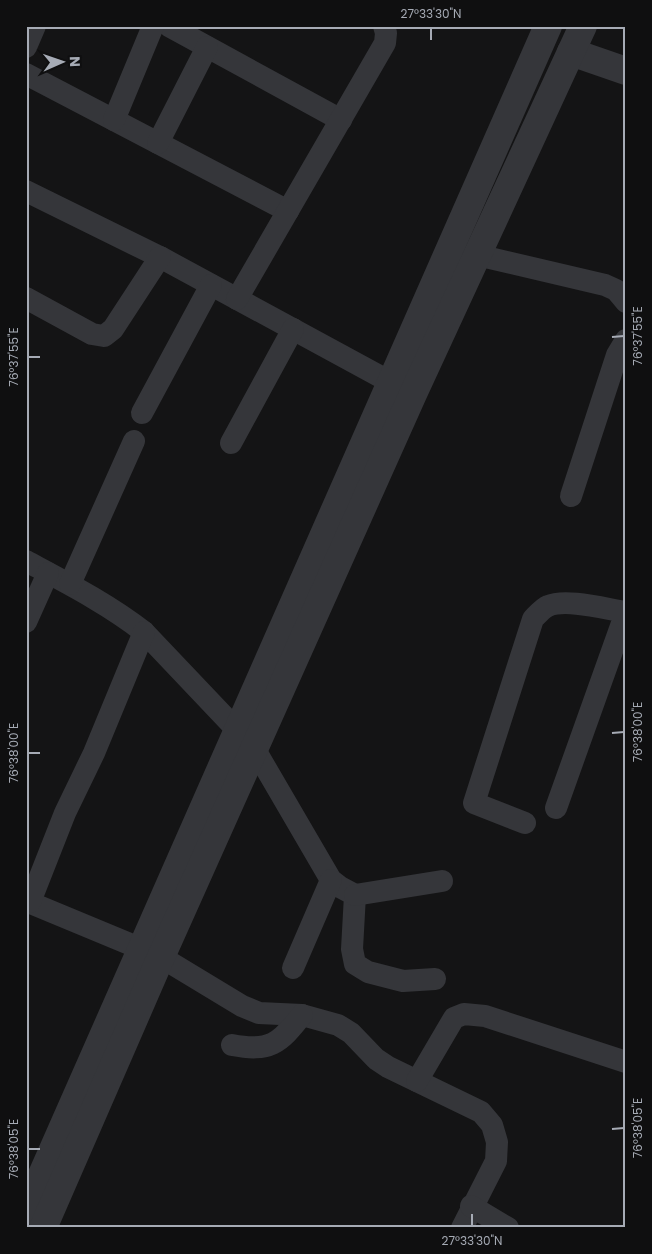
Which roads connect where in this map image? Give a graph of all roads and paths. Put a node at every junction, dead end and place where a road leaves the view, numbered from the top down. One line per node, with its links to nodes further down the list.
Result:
1 (35, 26): 8 (street)
2 (153, 26): 12 (street)
3 (170, 26): 7 (street)
4 (384, 26): 13 (street)
5 (548, 26): 25 (street)
6 (583, 26): 9 (street)
7 (207, 47): 13 (street); 14 (street)
8 (26, 48)
9 (571, 52): 10 (street); 17 (street)
10 (626, 71)
11 (26, 74): 12 (street)
12 (114, 120): 14 (street)
13 (341, 120): 16 (street)
14 (158, 143): 16 (street)
15 (26, 191): 18 (street)
16 (288, 211): 21 (street)
17 (477, 255): 22 (street); 25 (street)
18 (160, 257): 19 (street); 20 (street)
19 (211, 285): 21 (street); 26 (street)
20 (26, 298)
21 (237, 299): 23 (street)
22 (626, 302)
23 (292, 329): 25 (street); 28 (street)
24 (626, 340): 29 (street)
25 (402, 389): 35 (street)
26 (142, 413)
27 (134, 441): 32 (street)
28 (231, 443)
29 (570, 496)
30 (26, 561): 31 (street)
31 (48, 573): 32 (street); 33 (street)
32 (70, 584): 34 (street)
33 (26, 622)
34 (144, 632): 35 (street); 41 (street)
35 (246, 739): 38 (street); 42 (street)
36 (556, 808): 37 (street)
37 (525, 823)
38 (331, 880): 40 (street); 43 (street)
39 (442, 881): 40 (street)
40 (355, 895): 44 (street)
41 (28, 902): 42 (street)
42 (151, 953): 45 (street); 50 (street); 51 (street)
43 (293, 968)
44 (434, 979)
45 (302, 1015): 46 (street); 48 (street)
46 (232, 1045)
47 (626, 1062): 48 (street)
48 (417, 1081): 49 (street)
49 (471, 1206): 52 (street); 53 (street)
50 (26, 1211)
51 (43, 1228)
52 (462, 1228)
53 (508, 1228)

